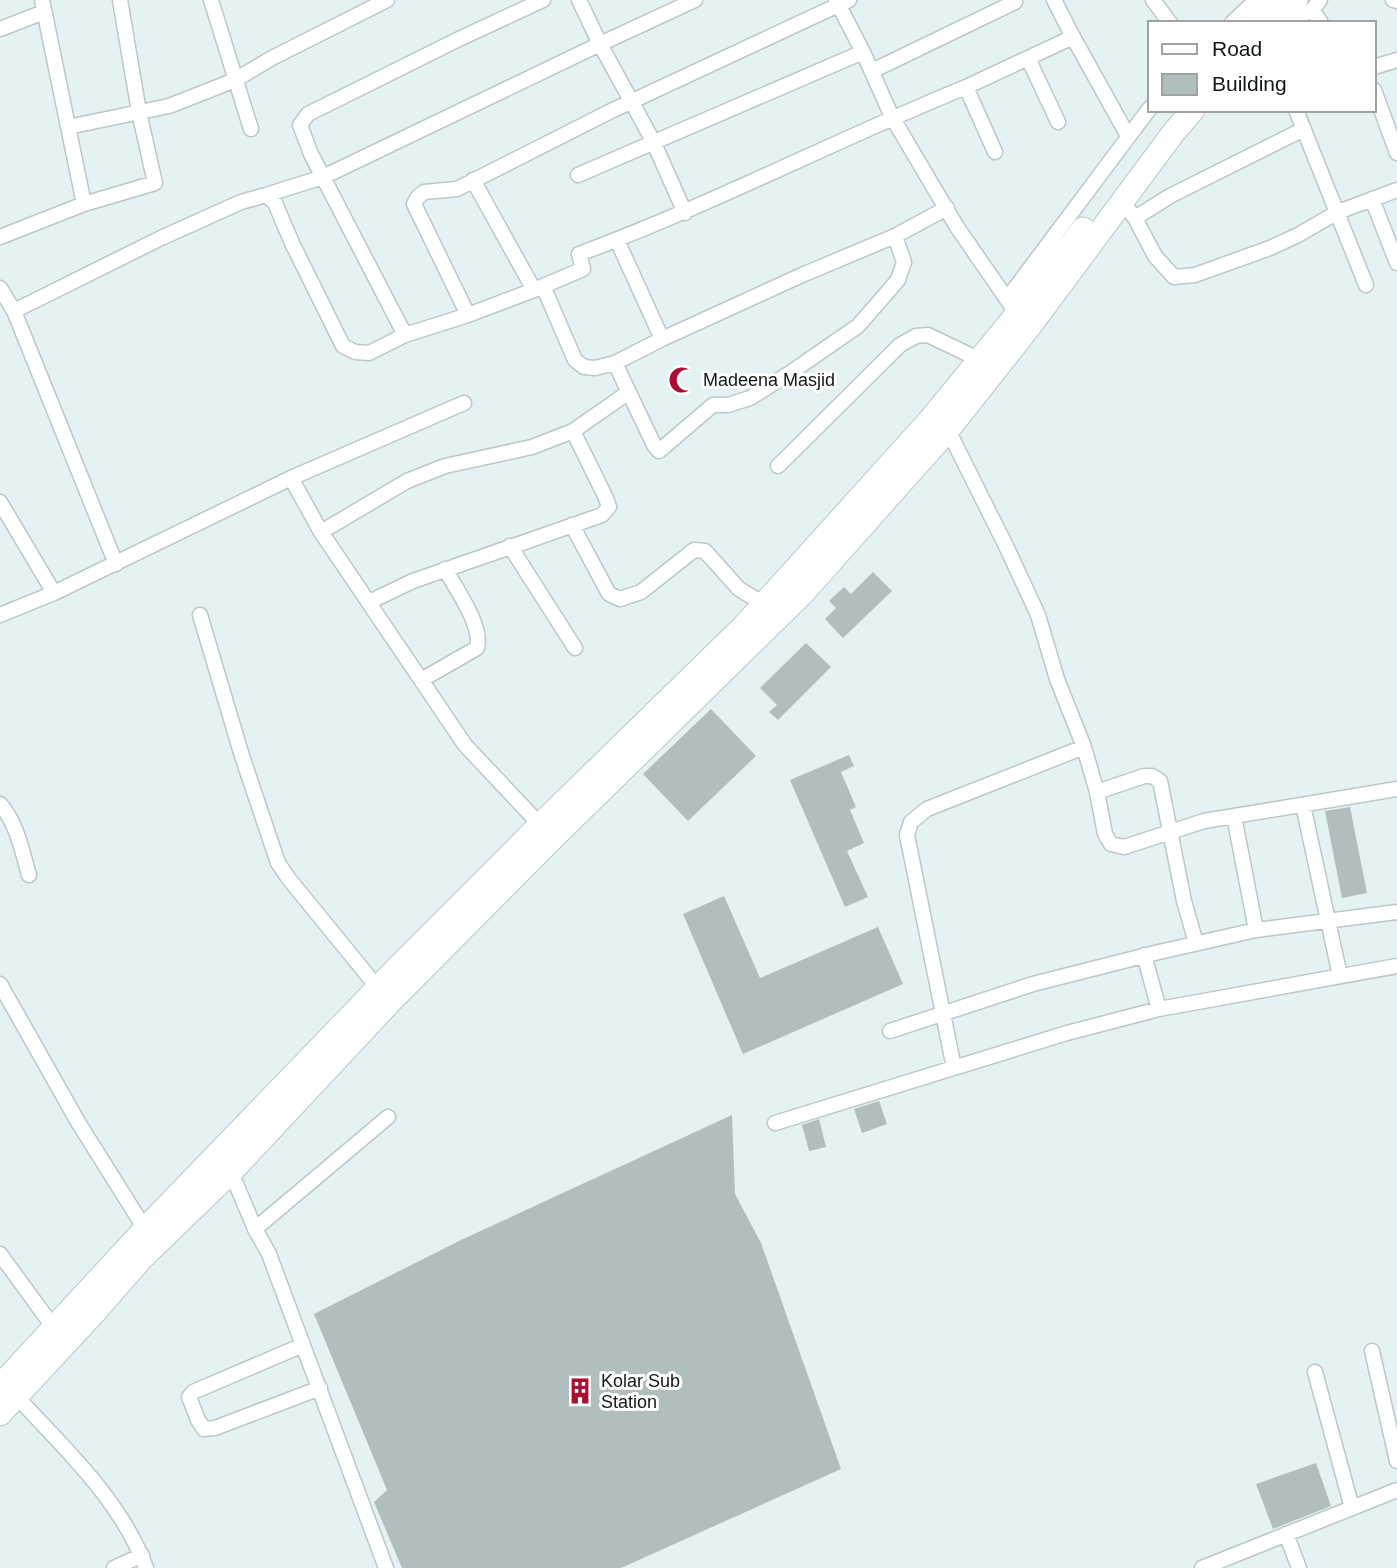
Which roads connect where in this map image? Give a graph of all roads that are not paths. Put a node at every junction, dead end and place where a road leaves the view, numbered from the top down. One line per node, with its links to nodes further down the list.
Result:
1 (120, 0): 34 (street)
2 (387, 0): 29 (street)
3 (543, 0): 48 (street)
4 (579, 0): 23 (street)
5 (695, 0): 23 (street)
6 (1054, 0): 22 (street)
7 (1153, 0): 15 (street)
8 (1255, 0): 16 (street)
9 (1276, 0): 17 (main road)
10 (213, 1): 29 (street)
11 (841, 2): 24 (street); 32 (street)
12 (1015, 2): 28 (street)
13 (1309, 4): 18 (main road); 19 (street); 20 (street)
14 (43, 6): 21 (street); 40 (street)
15 (1169, 21)
16 (1234, 21)
17 (1255, 21)
18 (1278, 21)
19 (1296, 21)
20 (1320, 21)
21 (0, 29)
22 (1073, 37): 25 (street); 43 (street)
23 (600, 44): 32 (street); 48 (street)
24 (863, 52): 28 (street); 44 (street)
25 (1028, 58): 30 (street); 39 (street)
26 (1397, 60): 27 (street)
27 (1376, 65)
28 (872, 71): 38 (street)
29 (235, 80): 34 (street); 41 (street)
30 (966, 87): 38 (street); 45 (street)
31 (1376, 95): 46 (street)
32 (632, 101): 44 (street); 49 (street)
33 (1148, 111): 43 (street)
34 (139, 112): 40 (street); 53 (street)
35 (1173, 112): 66 (main road)
36 (1191, 112): 55 (main road)
37 (1297, 112): 42 (street)
38 (892, 117): 54 (street); 56 (street)
39 (1058, 122)
40 (68, 127): 53 (street)
41 (251, 129)
42 (1304, 129): 55 (street); 57 (street)
43 (1128, 136): 66 (street)
44 (653, 141): 47 (street); 56 (street)
45 (995, 152)
46 (1397, 153)
47 (578, 175)
48 (323, 177): 51 (street); 68 (street)
49 (473, 180): 64 (street); 67 (street)
50 (1397, 190): 52 (street)
51 (266, 195): 65 (street); 68 (street)
52 (1372, 199): 57 (street); 61 (street)
53 (84, 204): 59 (street)
54 (947, 208): 58 (street); 66 (street)
55 (1129, 209): 57 (street); 66 (main road)
56 (685, 212): 60 (street)
57 (1338, 212): 62 (street)
58 (895, 236): 69 (street); 72 (street)
59 (0, 237)
60 (617, 240): 64 (street); 69 (street)
61 (1397, 263)
62 (1366, 285)
63 (0, 288): 65 (street)
64 (538, 288): 67 (street); 71 (street)
65 (14, 311): 82 (street)
66 (1018, 313): 70 (main road); 74 (main road)
67 (468, 315): 68 (street)
68 (405, 335)
69 (662, 339): 71 (street)
70 (980, 360): 76 (street); 86 (main road)
71 (615, 363): 72 (street)
72 (629, 393): 75 (street)
73 (464, 403): 77 (street)
74 (948, 430): 91 (street); 97 (main road)
75 (573, 431): 79 (street); 80 (street)
76 (778, 466)
77 (291, 478): 80 (street); 82 (street)
78 (0, 502): 84 (street)
79 (572, 525): 81 (street); 86 (street)
80 (321, 532): 85 (street)
81 (510, 546): 83 (street); 89 (street)
82 (116, 564): 84 (street)
83 (445, 569): 85 (street); 90 (street)
84 (54, 593): 87 (street)
85 (369, 602): 90 (street)
86 (764, 604): 97 (main road)
87 (0, 615)
88 (200, 615): 108 (street)
89 (575, 648)
90 (421, 680): 97 (street)
91 (1084, 747): 93 (street); 110 (street)
92 (1397, 789): 95 (street)
93 (1097, 792): 98 (street); 98 (street)
94 (0, 804): 99 (street)
95 (1303, 805): 96 (street); 101 (street)
96 (1234, 816): 98 (street); 102 (street)
97 (546, 832): 108 (main road)
98 (1170, 832): 103 (street)
99 (29, 875)
100 (1397, 912): 101 (street)
101 (1329, 922): 102 (street); 106 (street)
102 (1256, 930): 103 (street)
103 (1196, 943): 104 (street)
104 (1144, 955): 109 (street); 110 (street)
105 (1397, 966): 106 (street)
106 (1340, 976): 109 (street)
107 (0, 985): 116 (street)
108 (384, 995): 115 (main road)
109 (1159, 1009): 112 (street)
110 (942, 1014): 111 (street); 112 (street)
111 (890, 1031)
112 (954, 1068): 114 (street)
113 (388, 1116): 117 (street)
114 (775, 1123)
115 (225, 1163): 116 (main road); 117 (street); 124 (main road)
116 (145, 1228): 119 (main road)
117 (255, 1229): 120 (street)
118 (0, 1254): 119 (street)
119 (54, 1328): 124 (main road)
120 (303, 1345): 123 (street); 123 (street)
121 (1372, 1350): 126 (street)
122 (1315, 1372): 128 (street)
123 (320, 1388): 132 (street)
124 (8, 1391): 125 (main road); 130 (street)
125 (0, 1414)
126 (1397, 1461)
127 (1397, 1490): 128 (street)
128 (1352, 1508): 129 (street)
129 (1286, 1534): 133 (street); 134 (street)
130 (144, 1562): 131 (street)
131 (114, 1568)
132 (386, 1568)
133 (1202, 1568)
134 (1299, 1568)

